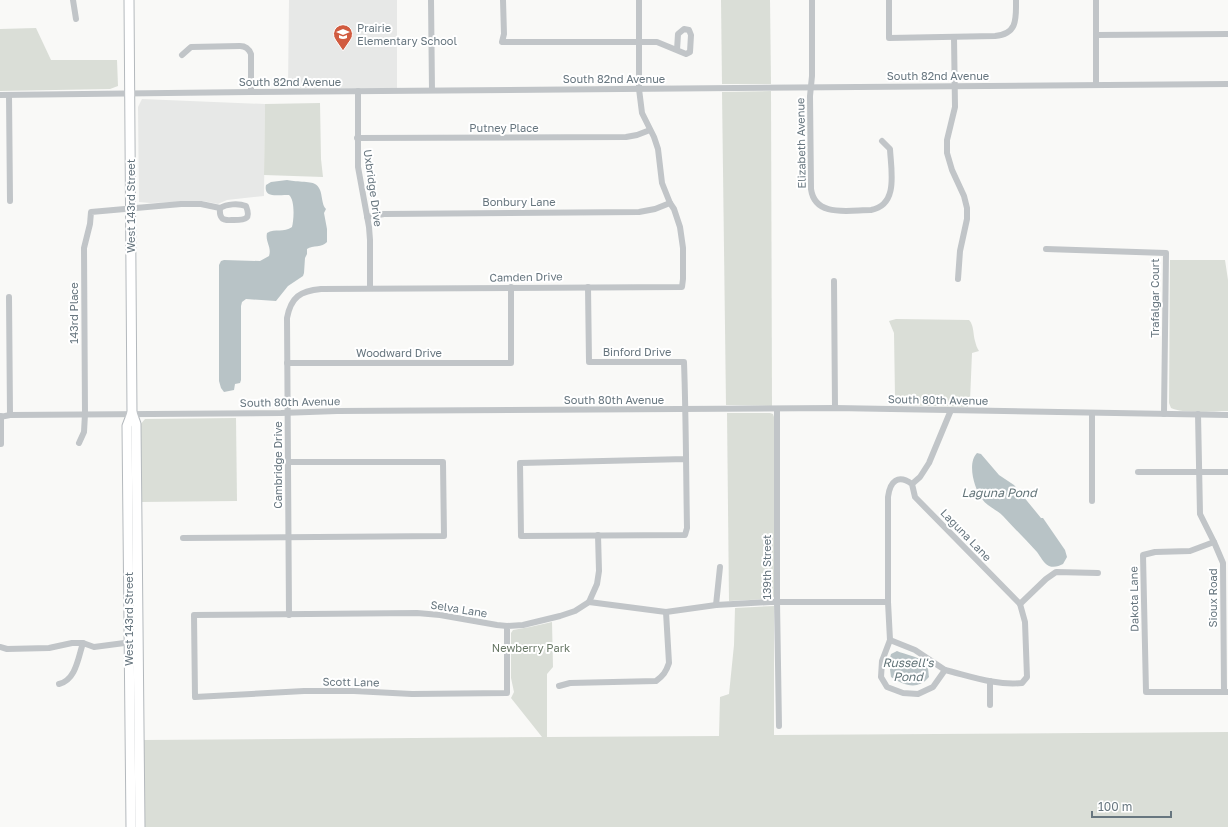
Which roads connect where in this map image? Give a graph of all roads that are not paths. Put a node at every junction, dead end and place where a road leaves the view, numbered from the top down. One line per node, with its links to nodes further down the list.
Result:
1 (73, 0): 10 (street)
2 (129, 0): 25 (main road, West 143rd Street)
3 (431, 0): 22 (street)
4 (504, 0): 14 (street)
5 (640, 0): 14 (street)
6 (812, 0): 20 (street, Elizabeth Avenue)
7 (889, 0): 13 (street)
8 (1016, 0): 13 (street)
9 (1096, 0): 12 (street)
10 (76, 20)
11 (1228, 34): 12 (street)
12 (1096, 35): 18 (street)
13 (954, 37): 19 (street)
14 (640, 42): 15 (street); 21 (street)
15 (677, 50): 15 (street)
16 (182, 55): 24 (street)
17 (1228, 84): 18 (street, South 82nd Avenue)
18 (1096, 85): 19 (street, South 82nd Avenue)
19 (954, 86): 20 (street, South 82nd Avenue); 37 (street)
20 (811, 87): 21 (street, South 82nd Avenue); 30 (street, Elizabeth Avenue)
21 (640, 89): 22 (street, South 82nd Avenue); 28 (street)
22 (432, 90): 23 (street, South 82nd Avenue)
23 (358, 91): 24 (street, South 82nd Avenue); 29 (street, Uxbridge Drive)
24 (251, 92): 25 (street, South 82nd Avenue)
25 (130, 93): 27 (street, South 82nd Avenue); 34 (main road, West 143rd Street)
26 (0, 95): 27 (street, South 82nd Avenue)
27 (9, 95): 31 (street)
28 (650, 130): 29 (street, Putney Place); 32 (street)
29 (358, 138): 35 (street, Uxbridge Drive)
30 (882, 141)
31 (10, 201)
32 (670, 203): 35 (street, Bonbury Lane); 39 (street, Camden Drive)
33 (220, 208): 33 (street); 34 (street)
34 (131, 209): 49 (main road, West 143rd Street); 51 (street, 143rd Place)
35 (367, 216): 40 (street, Uxbridge Drive)
36 (1046, 249): 52 (street, Trafalgar Court)
37 (958, 279)
38 (834, 281): 44 (street)
39 (588, 287): 41 (street, Camden Drive); 45 (street, Binford Drive)
40 (370, 288): 41 (street, Camden Drive); 43 (street, Cambridge Drive)
41 (511, 288): 43 (street, Woodward Drive)
42 (9, 297): 54 (street)
43 (286, 363): 48 (street, Cambridge Drive)
44 (835, 408): 46 (street, South 80th Avenue); 47 (street, South 80th Avenue)
45 (685, 409): 46 (street, South 80th Avenue); 48 (street, South 80th Avenue); 59 (street, Binford Drive)
46 (777, 409): 73 (street, 139th Street)
47 (952, 410): 50 (street, South 80th Avenue); 64 (street)
48 (288, 412): 49 (street, South 80th Avenue); 60 (street, Cambridge Drive)
49 (132, 413): 51 (street, South 80th Avenue); 81 (main road, West 143rd Street)
50 (1092, 413): 52 (street, South 80th Avenue); 65 (street)
51 (85, 414): 54 (street, South 80th Avenue); 57 (street, 143rd Place)
52 (1164, 414): 53 (street, South 80th Avenue)
53 (1198, 414): 55 (street, South 80th Avenue); 62 (street, Sioux Road)
54 (10, 415): 56 (street, South 80th Avenue)
55 (1228, 415)
56 (1, 416): 58 (street)
57 (79, 443)
58 (1, 444)
59 (686, 459): 66 (street, Binford Drive); 66 (street)
60 (288, 462): 67 (street, Cambridge Drive); 67 (street)
61 (1138, 472): 62 (street)
62 (1199, 472): 63 (street); 69 (street, Sioux Road)
63 (1228, 472)
64 (912, 484): 74 (street); 75 (street, Laguna Lane)
65 (1092, 501)
66 (598, 535): 72 (street)
67 (289, 537): 68 (street); 78 (street, Cambridge Drive)
68 (183, 538)
69 (1214, 542): 88 (street, Sioux Road); 88 (street, Dakota Lane)
70 (720, 566): 76 (street)
71 (1098, 573): 75 (street)
72 (589, 602): 77 (street); 79 (street, Selva Lane)
73 (777, 602): 74 (street); 76 (street); 91 (street, 139th Street)
74 (888, 602): 80 (street)
75 (1020, 604): 85 (street, Laguna Lane)
76 (716, 606): 77 (street)
77 (666, 612): 87 (street)
78 (289, 615): 79 (street, Selva Lane); 89 (street, Selva Lane)
79 (507, 626): 89 (street, Scott Lane)
80 (890, 640): 84 (street); 84 (street)
81 (134, 642): 82 (street); 92 (main road, West 143rd Street); 93 (main road, West 143rd Street)
82 (83, 643): 83 (street); 86 (street)
83 (0, 647)
84 (945, 670): 85 (street)
85 (990, 681): 90 (street)
86 (59, 684)
87 (559, 686)
88 (1226, 692)
89 (195, 697)
90 (990, 705)
91 (779, 726)
92 (131, 827)
93 (140, 827)

